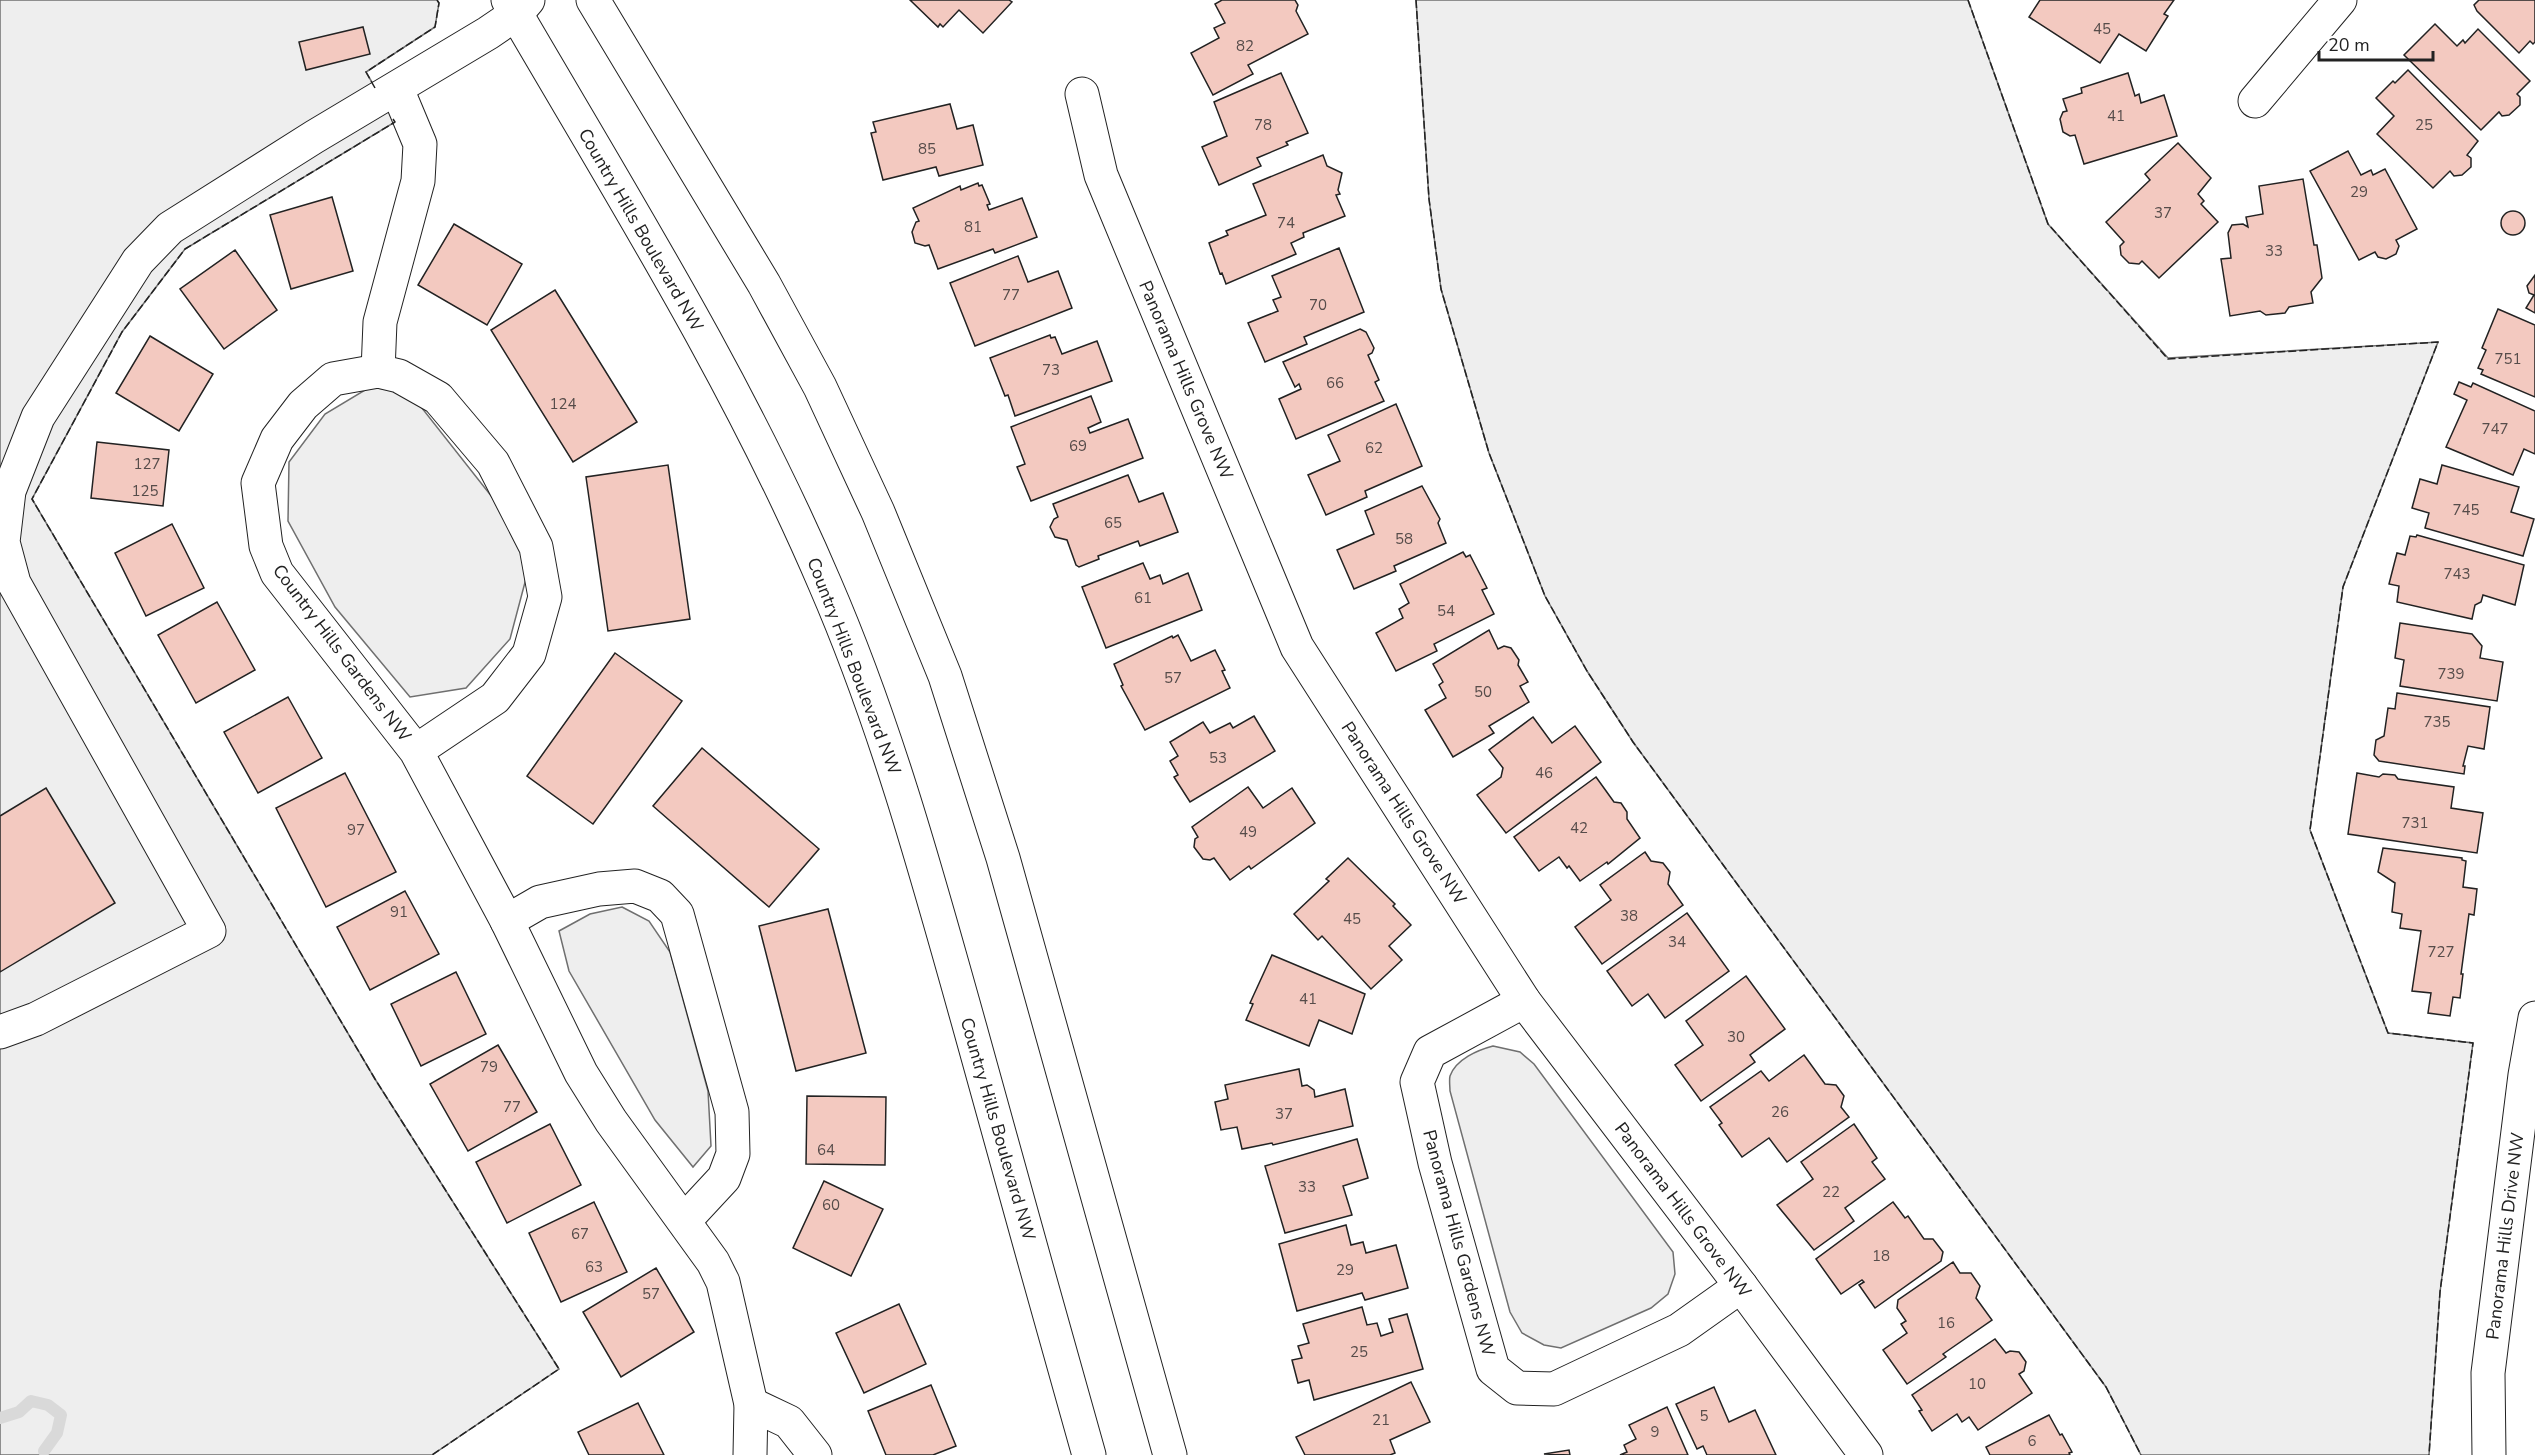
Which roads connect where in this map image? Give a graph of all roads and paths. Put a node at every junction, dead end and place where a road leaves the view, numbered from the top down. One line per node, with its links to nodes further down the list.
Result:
1 (593, 0): 20 (street)
2 (2336, 2): 6 (street)
3 (517, 5): 4 (street); 19 (street, Country Hills Boulevard NW)
4 (396, 88): 7 (street); 8 (street)
5 (1082, 94): 11 (street, Panorama Hills Grove NW)
6 (2255, 100)
7 (378, 370): 9 (street, Country Hills Gardens NW); 9 (street, Country Hills Gardens NW)
8 (7, 596): 13 (street)
9 (416, 751): 10 (street, Country Hills Gardens NW)
10 (507, 921): 14 (street, Country Hills Gardens NW); 14 (street)
11 (1524, 1001): 15 (street, Panorama Hills Grove NW); 15 (street, Panorama Hills Gardens NW)
12 (2535, 1018): 22 (street, Panorama Hills Drive NW)
13 (0, 1032)
14 (685, 1220): 16 (street, Country Hills Gardens NW)
15 (1741, 1286): 21 (street, Panorama Hills Grove NW)
16 (750, 1404): 17 (street, Country Hills Gardens NW); 18 (street)
17 (750, 1455)
18 (814, 1455)
19 (1089, 1455)
20 (1170, 1455)
21 (1866, 1455)
22 (2489, 1455)

